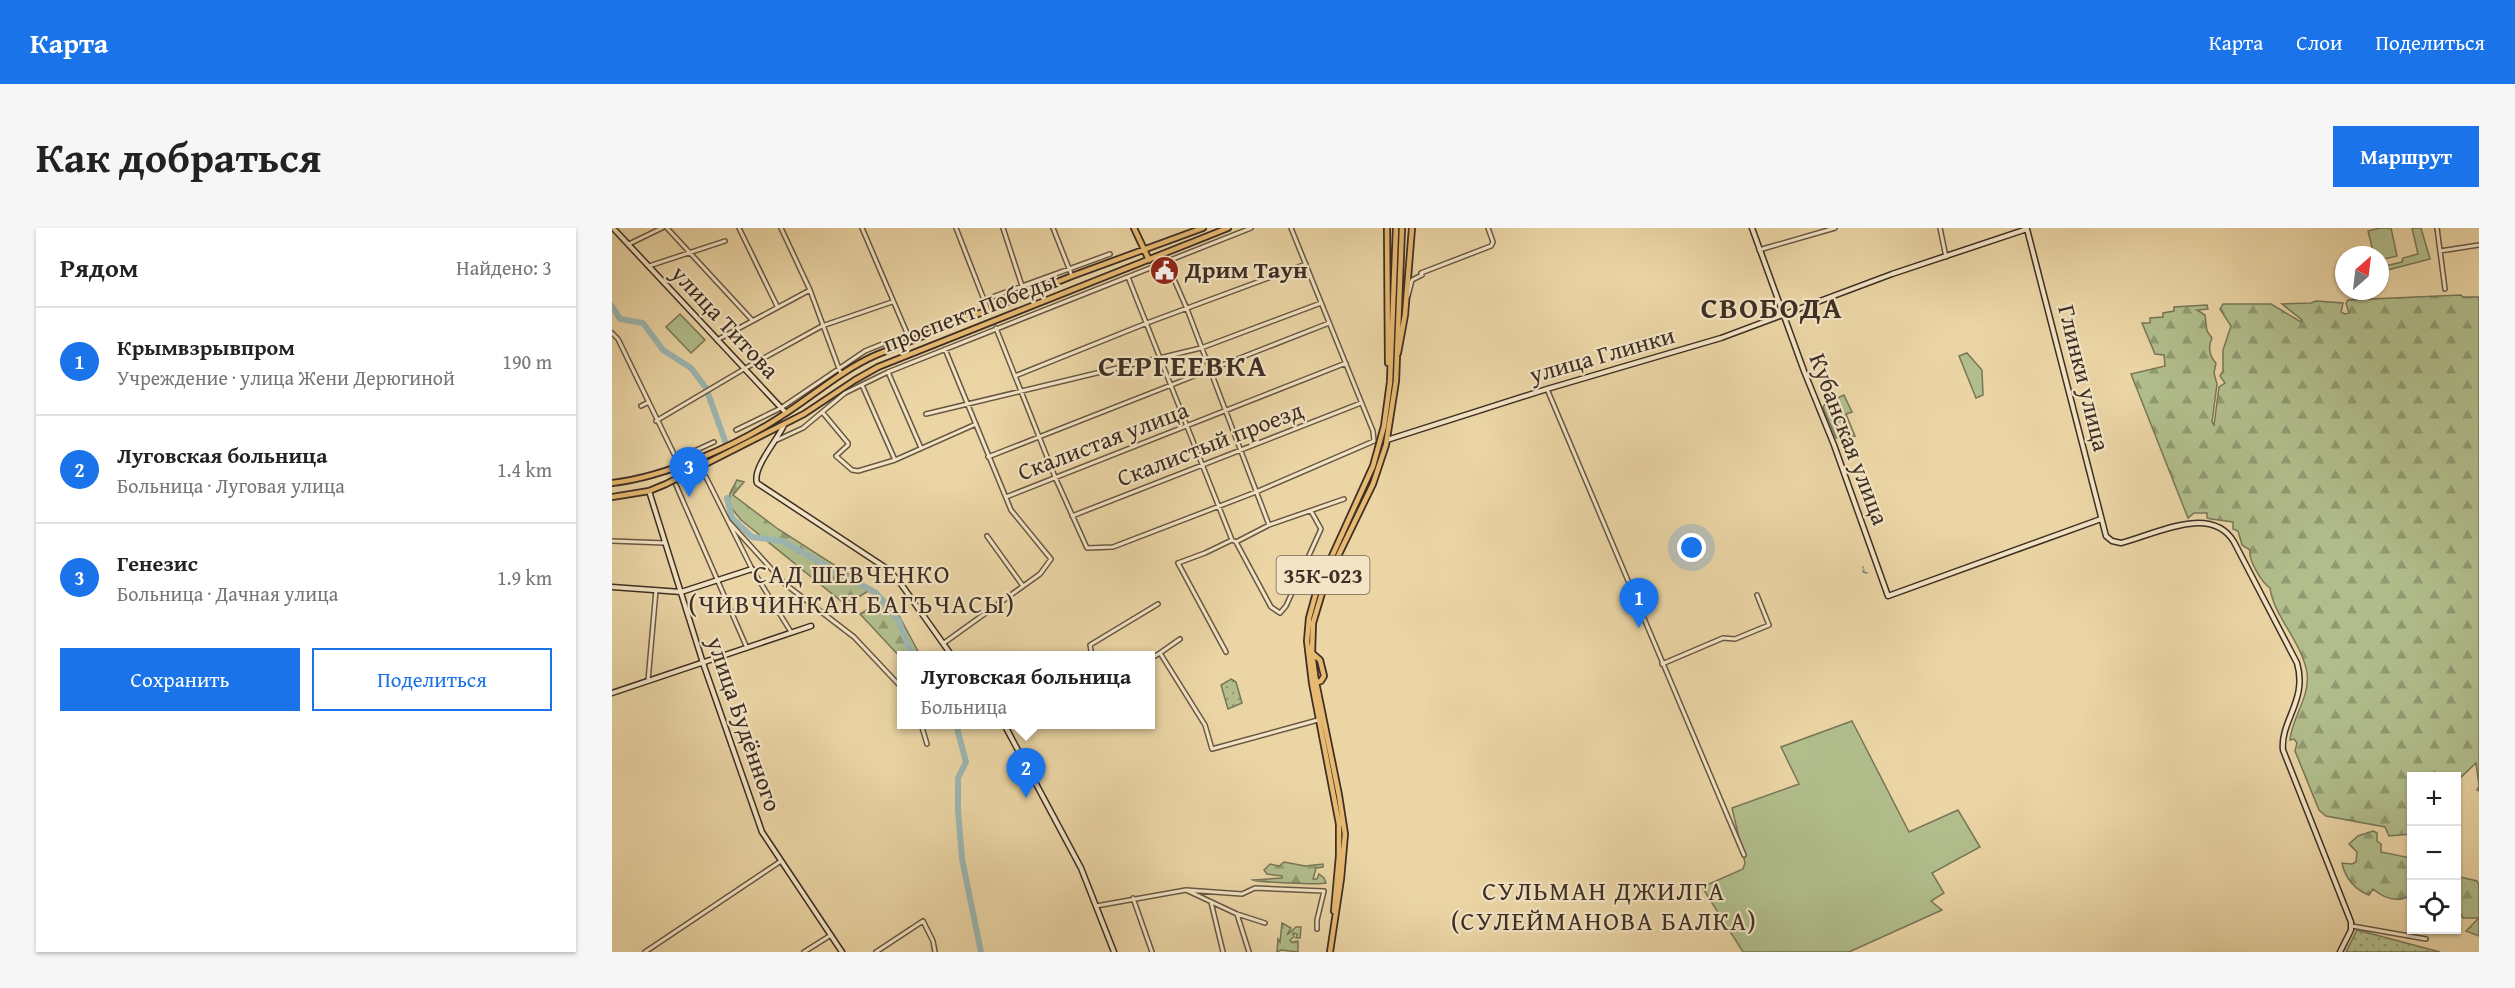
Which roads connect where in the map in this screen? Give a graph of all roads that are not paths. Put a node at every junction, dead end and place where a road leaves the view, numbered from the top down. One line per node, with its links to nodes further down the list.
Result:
1 (614, 228): 30 (main road, улица Титова)
2 (662, 228): 30 (street)
3 (667, 228): 35 (street)
4 (739, 228): 52 (street)
5 (781, 228): 47 (street)
6 (862, 228): 50 (street)
7 (956, 228): 49 (street)
8 (1003, 228): 45 (street)
9 (1053, 228): 42 (street)
10 (1134, 228): 32 (main road)
11 (1203, 228): 32 (main road, проспект Победы)
12 (1228, 228): 27 (main road, проспект Победы)
13 (1251, 228): 29 (street)
14 (1291, 228): 40 (street)
15 (1387, 228): 78 (main road)
16 (1396, 228): 78 (main road, 35К-023)
17 (1402, 228): 70 (main road, 35К-023)
18 (1412, 228): 53 (main road)
19 (1488, 228): 53 (street)
20 (1752, 228): 33 (main road, Кубанская улица)
21 (1815, 228): 26 (street)
22 (1835, 228): 26 (street)
23 (1940, 228): 37 (street)
24 (2437, 228): 34 (street)
25 (2027, 229): 37 (main road, улица Глинки); 120 (main road, Глинки улица)
26 (1816, 234): 33 (street)
27 (1211, 235): 29 (street); 38 (main road, проспект Победы)
28 (725, 241): 35 (street)
29 (1215, 242): 39 (street)
30 (629, 244): 41 (main road, улица Титова)
31 (2479, 245): 34 (street)
32 (1144, 249): 38 (main road); 43 (main road, проспект Победы)
33 (1759, 250): 56 (main road, Кубанская улица)
34 (2440, 251): 46 (street)
35 (690, 252): 41 (street); 57 (street)
36 (1110, 254): 42 (street)
37 (1946, 257): 56 (main road, улица Глинки)
38 (1149, 260): 67 (main road, проспект Победы)
39 (1166, 261): 44 (street); 54 (street)
40 (1305, 264): 51 (street); 54 (street)
41 (649, 266): 65 (main road, улица Титова)
42 (1070, 269): 43 (street); 45 (street)
43 (1072, 276): 48 (main road, проспект Победы)
44 (1128, 277): 58 (street); 61 (street)
45 (1023, 286): 48 (street); 49 (street)
46 (2445, 289)
47 (810, 290): 52 (street); 60 (street)
48 (1026, 295): 55 (main road, проспект Победы)
49 (984, 300): 55 (street)
50 (892, 302): 60 (street); 63 (street)
51 (1321, 303): 59 (street); 68 (street)
52 (777, 306): 57 (street)
53 (1406, 306): 70 (main road)
54 (1187, 309): 58 (street); 68 (street)
55 (988, 310): 64 (main road, проспект Победы)
56 (1783, 315): 82 (main road, улица Глинки); 120 (main road, Кубанская улица)
57 (752, 320): 65 (street)
58 (1147, 323): 71 (street); 79 (street)
59 (1329, 323): 72 (street); 75 (street)
60 (822, 326): 73 (street); 74 (street)
61 (996, 327): 69 (street); 79 (street)
62 (612, 333): 84 (street)
63 (907, 334): 66 (street); 73 (street)
64 (920, 336): 66 (main road, проспект Победы); 67 (main road)
65 (717, 340): 74 (main road, улица Титова)
66 (909, 340): 77 (main road, проспект Победы)
67 (925, 348): 95 (main road, проспект Победы)
68 (1201, 348): 71 (street); 75 (street)
69 (945, 349): 76 (street); 86 (street)
70 (1397, 355): 101 (main road, 35К-023)
71 (1160, 359): 81 (street); 83 (street)
72 (1346, 363): 85 (street); 89 (street, Скалистая улица)
73 (837, 368): 77 (street); 88 (street)
74 (744, 369): 88 (main road, улица Титова); 93 (street)
75 (1210, 370): 81 (street); 89 (street)
76 (888, 372): 80 (street); 103 (street)
77 (841, 374): 91 (main road, проспект Победы)
78 (1390, 374): 149 (main road, 35К-023)
79 (1015, 376): 83 (street)
80 (862, 385): 90 (street); 106 (street)
81 (1170, 386): 96 (street); 99 (street)
82 (1547, 389): 101 (main road, улица Глинки); 146 (street)
83 (1021, 391): 86 (street); 99 (street)
84 (647, 403): 87 (street); 93 (street)
85 (1361, 403): 104 (street, Скалистый проезд); 113 (street)
86 (969, 404): 92 (street); 94 (street)
87 (641, 406)
88 (781, 408): 91 (main road, улица Титова); 97 (street)
89 (1226, 410): 96 (street, Скалистая улица); 104 (street)
90 (822, 412): 100 (street); 106 (street)
91 (786, 413): 110 (main road, проспект Победы)
92 (926, 414)
93 (656, 421): 102 (street)
94 (976, 424): 103 (street); 105 (street)
95 (784, 425): 98 (main road, проспект Победы); 100 (main road)
96 (1187, 426): 107 (street); 109 (street, Скалистая улица)
97 (736, 430)
98 (769, 432): 100 (main road); 112 (main road, проспект Победы)
99 (1039, 437): 105 (street); 109 (street)
100 (777, 440): 138 (main road)
101 (1387, 440): 149 (main road, 35К-023)
102 (714, 442)
103 (921, 448): 106 (street)
104 (1241, 450): 107 (street, Скалистый проезд); 113 (street)
105 (988, 457): 115 (street)
106 (895, 460)
107 (1203, 465): 117 (street); 119 (street, Скалистый проезд)
108 (706, 477): 121 (street)
109 (1055, 477): 115 (street, Скалистая улица); 119 (street)
110 (612, 483)
111 (676, 485): 128 (street)
112 (649, 490): 114 (main road); 126 (main road, улица Будённого)
113 (1256, 492): 117 (street); 122 (street)
114 (612, 496)
115 (1006, 497): 129 (street)
116 (1344, 499): 118 (street)
117 (1219, 505): 119 (street); 125 (street)
118 (1311, 511): 122 (street); 125 (street)
119 (1072, 516)
120 (2101, 519): 163 (main road, Глинки улица)
121 (728, 521): 127 (street); 148 (street)
122 (1269, 525): 125 (street)
123 (987, 536): 129 (street)
124 (612, 541): 126 (street)
125 (1234, 541): 143 (street)
126 (665, 543): 132 (main road, улица Будённого)
127 (752, 569): 128 (main road); 136 (street)
128 (718, 581): 132 (main road); 139 (street)
129 (1023, 586): 138 (street)
130 (612, 587): 131 (main road)
131 (656, 590): 132 (main road); 147 (street)
132 (681, 592): 145 (main road, улица Будённого)
133 (1757, 595): 146 (street)
134 (1158, 604): 141 (street)
135 (810, 626): 136 (main road)
136 (791, 632): 139 (main road)
137 (1180, 639): 142 (street)
138 (944, 643): 140 (main road)
139 (747, 648): 145 (main road)
140 (949, 651)
141 (1091, 651)
142 (1160, 652): 144 (street); 151 (street)
143 (1226, 652)
144 (1155, 656)
145 (704, 663): 147 (main road); 156 (main road, улица Будённого)
146 (1662, 664): 155 (street)
147 (648, 681): 150 (main road)
148 (897, 683)
149 (1314, 683): 151 (main road, 35К-023); 165 (main road, 35К-023)
150 (612, 693)
151 (1320, 720): 165 (main road, 35К-023)
152 (922, 729): 154 (street)
153 (1007, 729): 160 (main road)
154 (927, 744)
155 (1744, 855)
156 (781, 861): 166 (main road, улица Будённого); 168 (street)
157 (1186, 890): 158 (street); 159 (street); 164 (street)
158 (1133, 898): 160 (street); 174 (street)
159 (1211, 902): 161 (street); 175 (street)
160 (1096, 906): 173 (main road)
161 (1237, 914): 162 (street); 176 (street)
162 (1265, 923)
163 (2352, 926): 167 (street); 178 (main road)
164 (1317, 929)
165 (1333, 929): 177 (main road, 35К-023)
166 (831, 935): 169 (street); 170 (main road, улица Будённого)
167 (2426, 939)
168 (645, 952)
169 (804, 952)
170 (842, 952)
171 (876, 952): 172 (street)
172 (935, 952)
173 (1114, 952)
174 (1152, 952)
175 (1223, 952)
176 (1249, 952)
177 (1330, 952)
178 (2340, 952)

